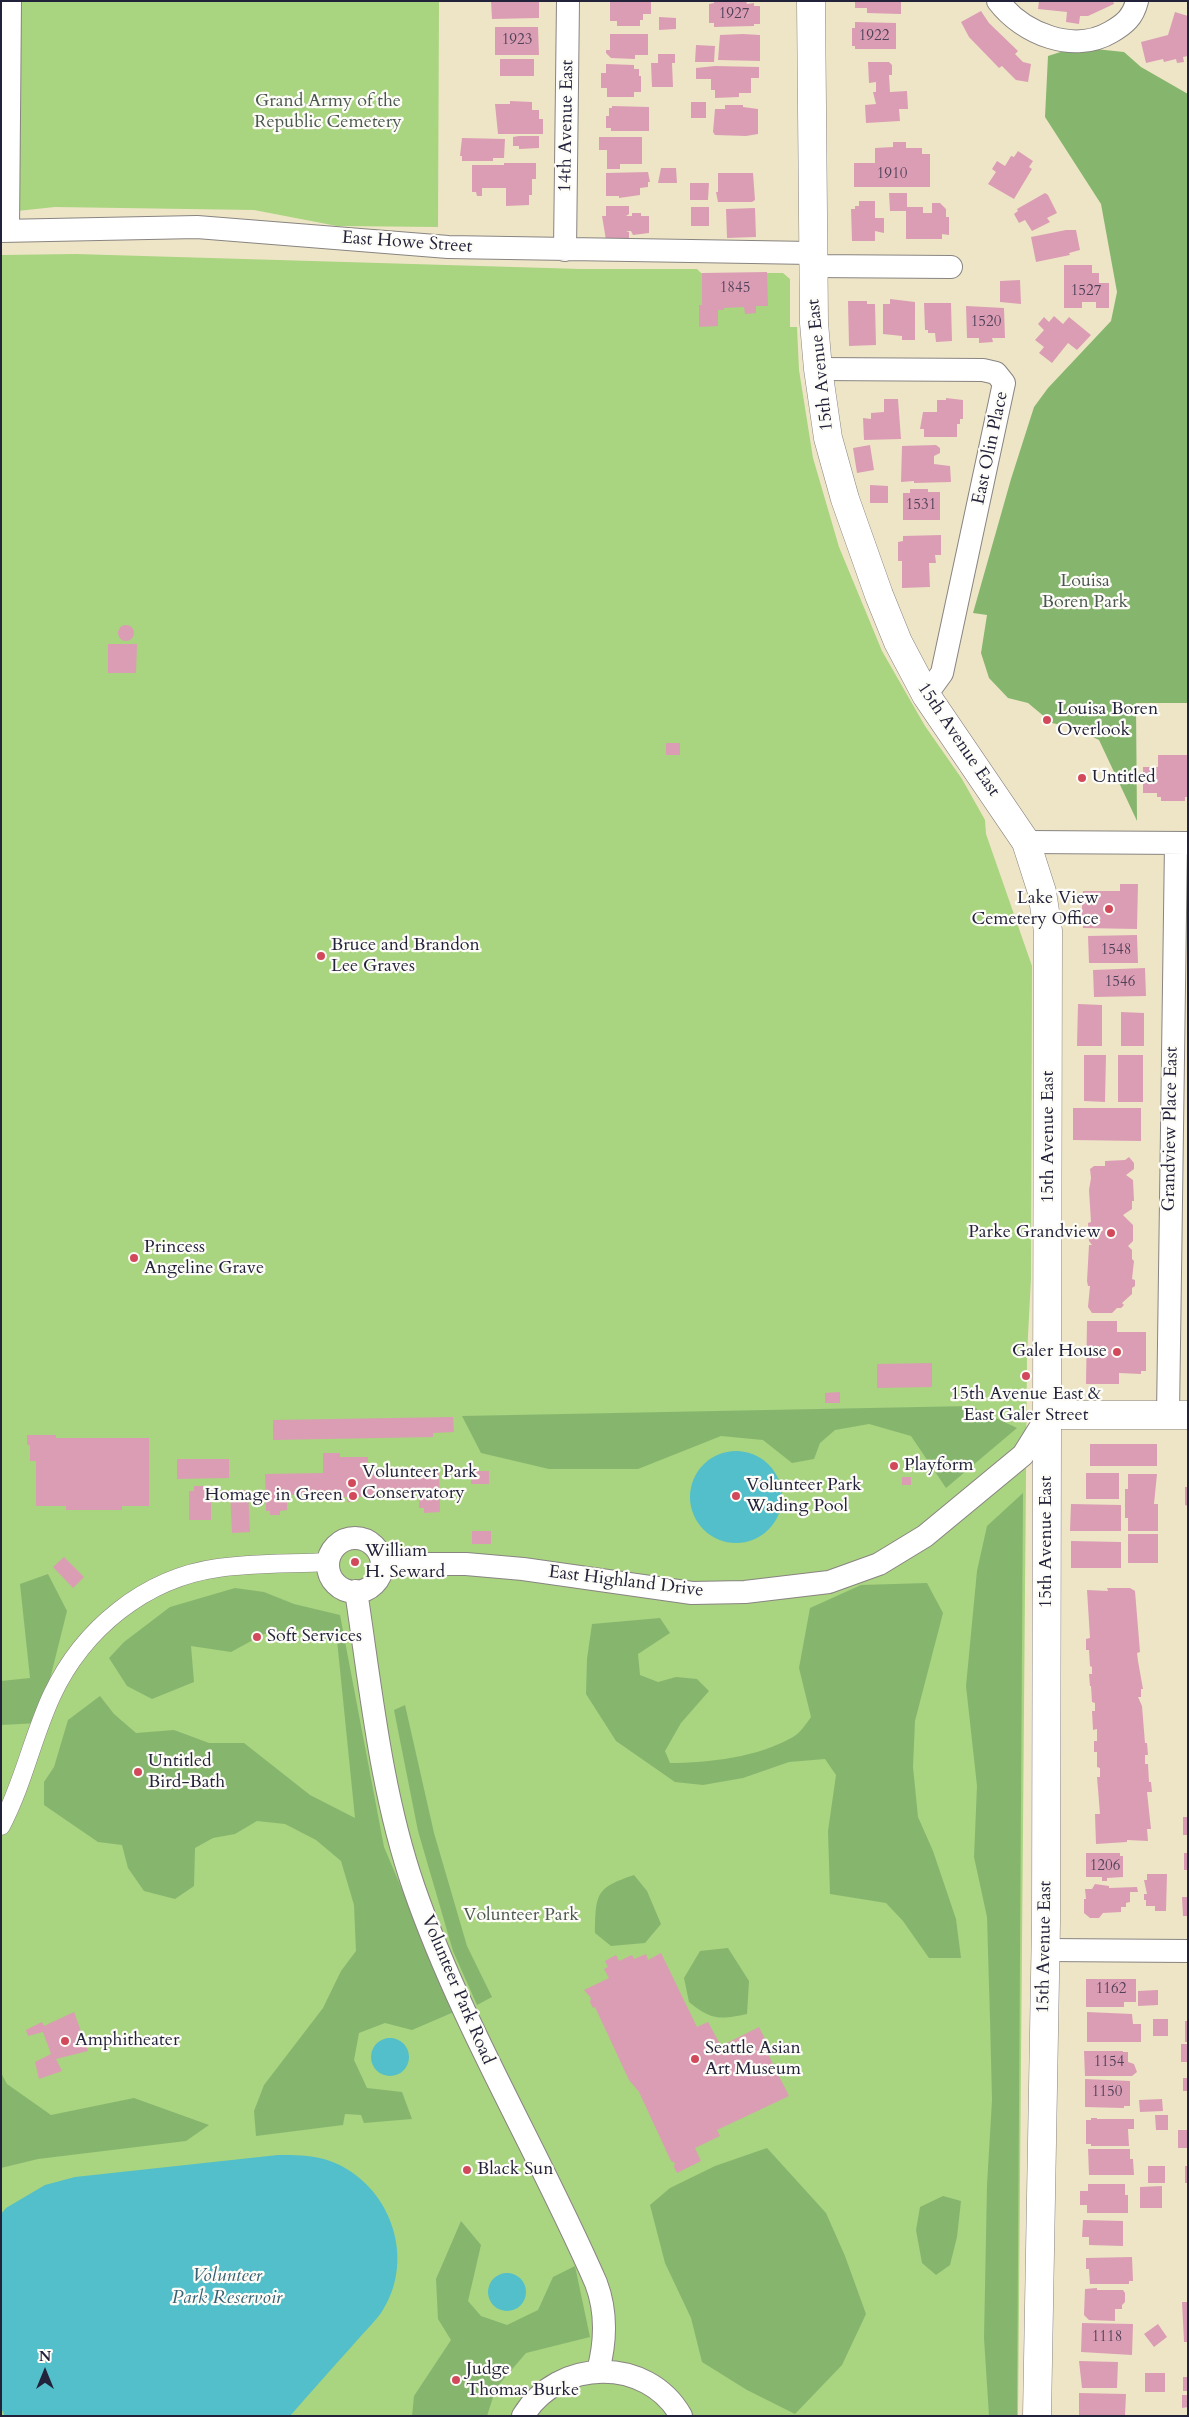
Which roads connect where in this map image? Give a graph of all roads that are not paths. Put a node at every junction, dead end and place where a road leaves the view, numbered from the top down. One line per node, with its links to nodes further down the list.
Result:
1 (10, 1): 6 (street)
2 (568, 1): 7 (street, 14th Avenue East)
3 (811, 1): 8 (street, 15th Avenue East)
4 (998, 1): 5 (street)
5 (1137, 1)
6 (5, 231): 7 (street, East Howe Street)
7 (565, 250): 8 (street, East Howe Street)
8 (812, 260): 9 (street, East Howe Street); 10 (street, 15th Avenue East)
9 (951, 267)
10 (818, 369): 11 (street, 15th Avenue East); 11 (street, East Olin Place)
11 (926, 695): 12 (street, 15th Avenue East)
12 (1026, 842): 13 (street); 14 (street, 15th Avenue East)
13 (1182, 843): 15 (street, Grandview Place East)
14 (1048, 1415): 15 (street); 17 (street, East Highland Drive); 20 (street, 15th Avenue East)
15 (1178, 1415)
16 (328, 1562): 17 (street); 18 (street); 19 (street)
17 (382, 1564): 18 (street)
18 (356, 1592): 22 (street, Volunteer Park Road)
19 (1, 1826)
20 (1046, 1950): 21 (street); 25 (street, 15th Avenue East)
21 (1188, 1951)
22 (598, 2371): 23 (street); 24 (street)
23 (522, 2416)
24 (682, 2416)
25 (1037, 2416)

